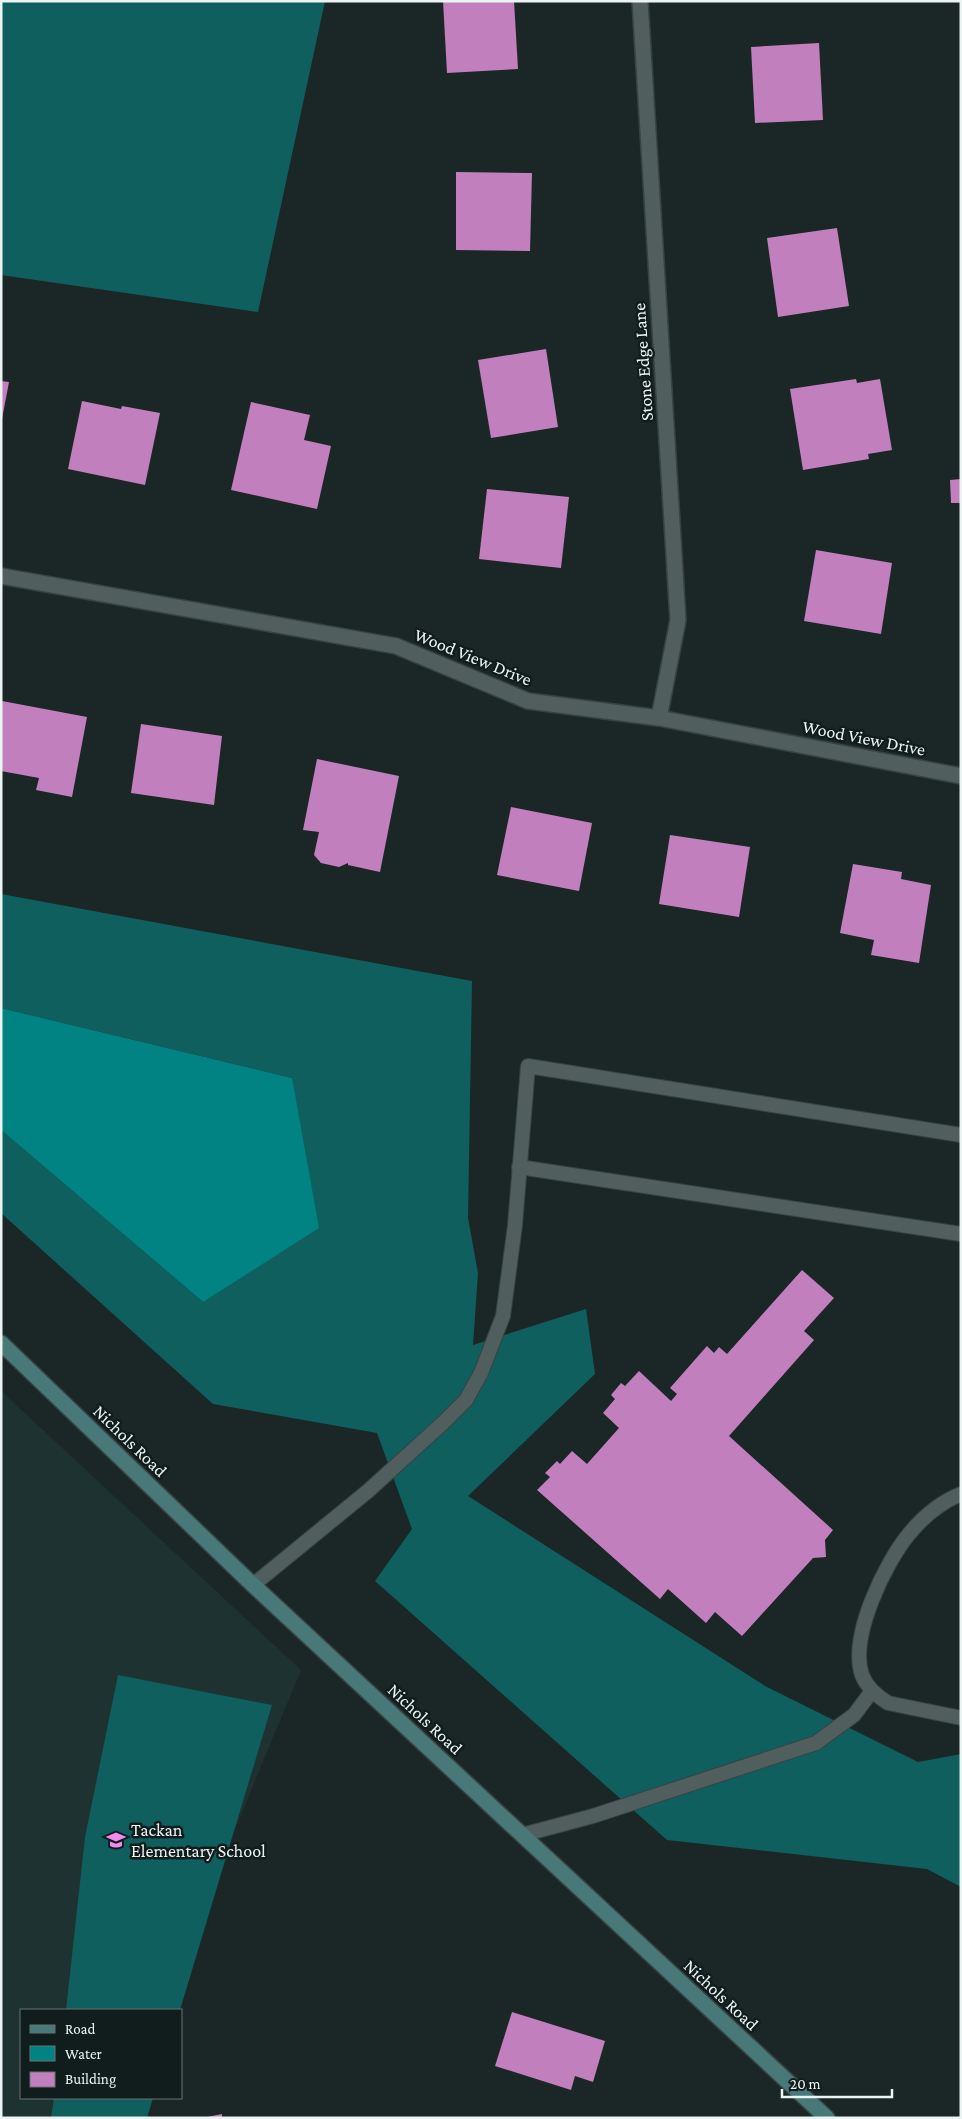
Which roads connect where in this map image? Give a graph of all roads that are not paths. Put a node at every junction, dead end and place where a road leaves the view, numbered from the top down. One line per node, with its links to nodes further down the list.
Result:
1 (640, 1): 3 (street, Stone Edge Lane)
2 (1, 576): 3 (street, Wood View Drive)
3 (658, 718): 4 (street, Wood View Drive)
4 (961, 776)
5 (961, 1135): 6 (lane)
6 (519, 1167): 7 (lane); 10 (lane)
7 (961, 1234)
8 (1, 1343): 10 (street, Nichols Road)
9 (961, 1494): 11 (lane)
10 (253, 1585): 13 (street, Nichols Road)
11 (872, 1692): 12 (lane); 13 (lane)
12 (961, 1718)
13 (522, 1836): 14 (street, Nichols Road)
14 (827, 2118)

